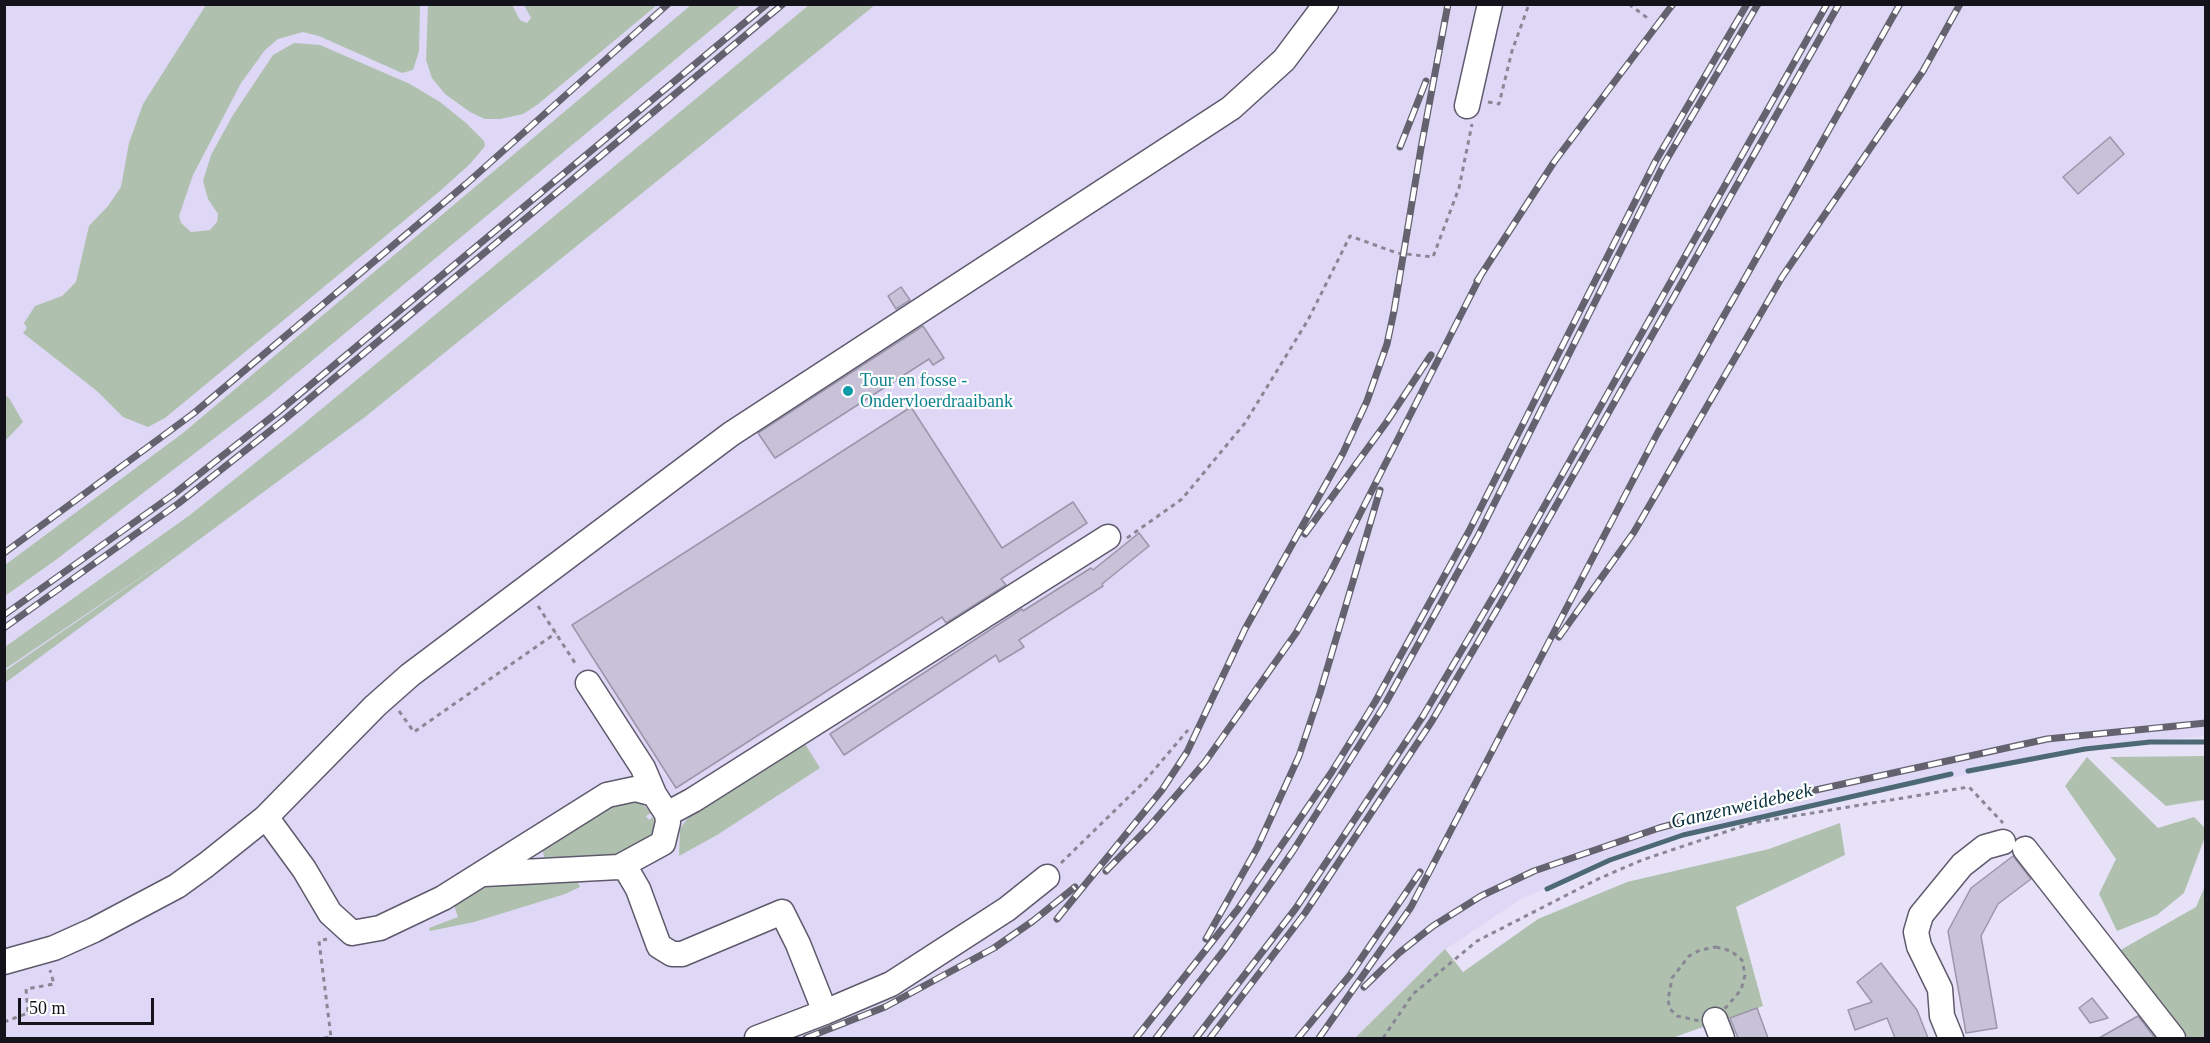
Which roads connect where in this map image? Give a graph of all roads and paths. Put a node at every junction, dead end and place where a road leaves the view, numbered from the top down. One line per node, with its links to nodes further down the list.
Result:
1 (1326, 4): 9 (street)
2 (1490, 4): 6 (street)
3 (1529, 4): 6 (path)
4 (1629, 4): 5 (path)
5 (1650, 20)
6 (1472, 109): 7 (path)
7 (1142, 528)
8 (1108, 537): 15 (street)
9 (527, 589): 10 (path); 16 (street)
10 (556, 633): 11 (path); 12 (path)
11 (588, 683): 14 (street)
12 (412, 730)
13 (1188, 730): 20 (path)
14 (654, 794): 15 (street); 19 (street)
15 (668, 814): 18 (street)
16 (266, 818): 19 (street); 22 (street)
17 (2011, 839): 29 (path); 30 (street); 31 (street)
18 (624, 865): 19 (street); 24 (street)
19 (484, 874)
20 (1047, 877): 24 (street)
21 (320, 948): 27 (path)
22 (44, 951): 23 (street); 25 (path)
23 (4, 962)
24 (825, 1012): 28 (street)
25 (4, 1022)
26 (1719, 1029): 26 (path)
27 (324, 1038)
28 (757, 1038)
29 (1383, 1038)
30 (1952, 1038)
31 (2173, 1038)

